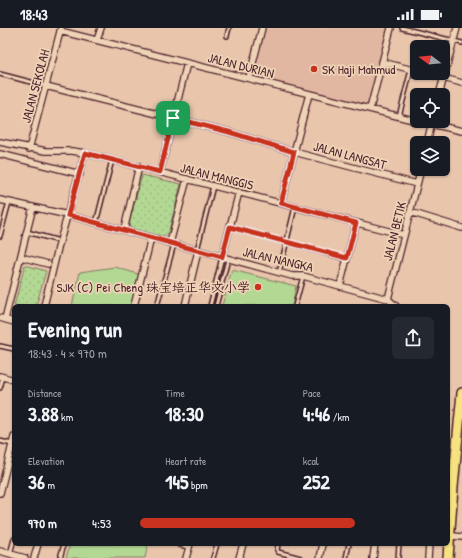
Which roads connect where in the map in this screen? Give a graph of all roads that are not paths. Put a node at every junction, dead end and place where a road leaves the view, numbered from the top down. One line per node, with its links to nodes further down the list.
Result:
1 (101, 28): 9 (street)
2 (229, 28): 8 (lane)
3 (262, 28): 17 (street)
4 (391, 28): 13 (street)
5 (402, 28): 10 (lane)
6 (457, 28): 10 (street)
7 (61, 30): 9 (street, JALAN DURIAN); 21 (street, JALAN SEKOLAH)
8 (227, 36)
9 (97, 40): 14 (street, JALAN DURIAN)
10 (453, 41): 11 (lane); 12 (street)
11 (462, 43)
12 (450, 53)
13 (382, 62): 15 (street); 23 (street)
14 (187, 63): 17 (street, JALAN DURIAN); 25 (street)
15 (410, 69)
16 (0, 74): 21 (lane)
17 (249, 78): 22 (street, JALAN DURIAN)
18 (411, 80): 24 (lane)
19 (450, 80): 20 (street)
20 (462, 83)
21 (46, 86): 25 (street, JALAN LANGSAT); 30 (street, JALAN SEKOLAH)
22 (309, 94): 23 (street, JALAN DURIAN); 31 (street)
23 (370, 109): 24 (street, JALAN DURIAN)
24 (399, 116): 26 (street, JALAN DURIAN)
25 (173, 118): 31 (street, JALAN LANGSAT); 36 (street)
26 (410, 119)
27 (450, 127): 28 (street, JALAN DURIAN)
28 (462, 131)
29 (0, 142): 30 (street, JALAN MANGGIS)
30 (29, 149): 32 (street, JALAN MANGGIS)
31 (294, 152): 40 (street, JALAN LANGSAT); 45 (street)
32 (85, 153): 34 (street, JALAN MANGGIS); 37 (street)
33 (0, 154): 37 (street)
34 (112, 160): 35 (street, JALAN MANGGIS); 50 (lane)
35 (140, 166): 36 (street, JALAN MANGGIS); 54 (street)
36 (160, 172): 39 (street, JALAN MANGGIS)
37 (80, 174): 49 (street)
38 (419, 176): 40 (street, JALAN BETIK)
39 (187, 179): 41 (street, JALAN MANGGIS); 61 (street)
40 (417, 184): 48 (street, JALAN BETIK)
41 (213, 186): 42 (street, JALAN MANGGIS); 62 (lane)
42 (239, 192): 45 (street, JALAN MANGGIS); 52 (street)
43 (0, 200): 44 (street, JALAN NANGKA)
44 (9, 202): 47 (street, JALAN NANGKA); 57 (lane)
45 (281, 203): 46 (street, JALAN MANGGIS)
46 (295, 207): 51 (street, JALAN MANGGIS); 60 (lane)
47 (33, 208): 49 (street, JALAN NANGKA); 55 (street)
48 (410, 212): 53 (street); 56 (street, JALAN BETIK)
49 (68, 215): 50 (street, JALAN NANGKA); 71 (street)
50 (96, 223): 54 (street, JALAN NANGKA)
51 (356, 223): 56 (street, JALAN MANGGIS); 65 (street)
52 (230, 227): 60 (lane); 64 (street)
53 (462, 228)
54 (124, 230): 58 (street, JALAN NANGKA)
55 (27, 232): 59 (lane); 63 (street)
56 (404, 235): 70 (street, JALAN BETIK)
57 (0, 236)
58 (151, 238): 61 (street, JALAN NANGKA); 72 (street)
59 (56, 240)
60 (286, 242): 65 (lane); 67 (lane)
61 (172, 243): 62 (street, JALAN NANGKA); 73 (lane)
62 (198, 250): 64 (street, JALAN NANGKA); 74 (street)
63 (21, 257): 66 (street); 79 (street)
64 (225, 258): 67 (street, JALAN NANGKA); 75 (lane); 76 (lane)
65 (347, 258): 69 (street)
66 (48, 264)
67 (279, 273): 68 (street, JALAN NANGKA)
68 (303, 276): 69 (street, JALAN NANGKA); 77 (lane)
69 (340, 286): 70 (street, JALAN NANGKA)
70 (388, 298): 78 (street)
71 (44, 304)
72 (134, 304)
73 (158, 304)
74 (184, 304)
75 (211, 304)
76 (216, 304)
77 (296, 304)
78 (394, 304)
79 (2, 318): 80 (street)
80 (12, 321)
81 (0, 346): 82 (lane)
82 (12, 349)
83 (1, 376): 84 (street); 85 (lane)
84 (12, 379)
85 (0, 388)
86 (462, 393): 90 (main road)
87 (462, 419): 90 (main road)
88 (0, 441): 89 (lane)
89 (12, 444): 91 (street)
90 (455, 485): 92 (main road); 93 (main road)
91 (0, 493)
92 (458, 536): 122 (main road)
93 (450, 537)
94 (12, 546): 108 (lane)
95 (37, 546): 110 (street)
96 (63, 546): 111 (lane)
97 (190, 546): 112 (street)
98 (217, 546): 113 (lane)
99 (242, 546): 114 (street)
100 (278, 546): 115 (lane)
101 (323, 546): 116 (street)
102 (349, 546): 117 (lane)
103 (375, 546): 118 (street)
104 (399, 546): 119 (lane)
105 (429, 546): 120 (street)
106 (449, 546): 121 (main road)
107 (0, 551): 108 (street)
108 (10, 554): 109 (street)
109 (21, 557)
110 (34, 558)
111 (60, 558)
112 (186, 558)
113 (214, 558)
114 (239, 558)
115 (302, 558)
116 (320, 558)
117 (346, 558)
118 (373, 558)
119 (398, 558)
120 (428, 558)
121 (448, 558)
122 (452, 558)

